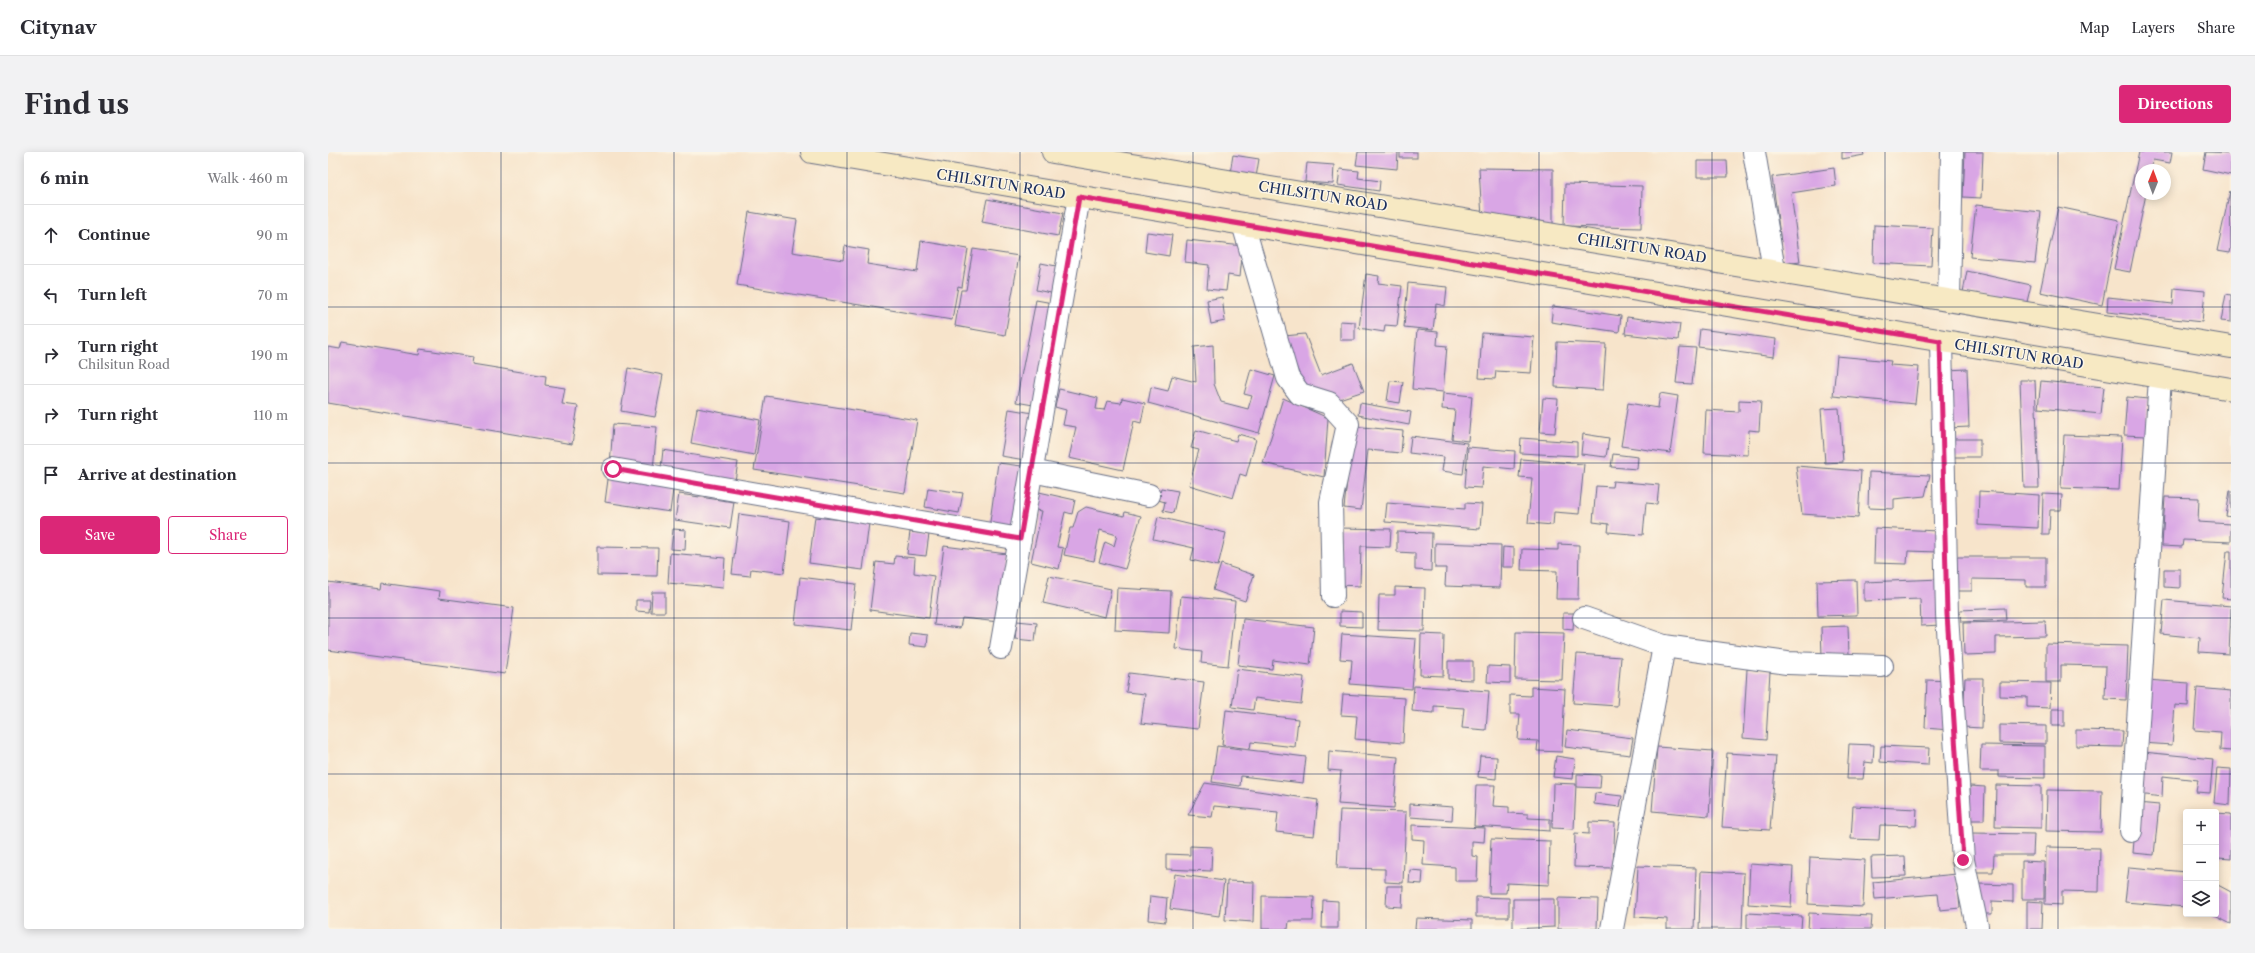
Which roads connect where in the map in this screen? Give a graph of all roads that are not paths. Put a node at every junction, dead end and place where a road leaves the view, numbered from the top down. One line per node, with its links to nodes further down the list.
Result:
1 (812, 152): 5 (main road, CHILSITUN ROAD)
2 (1053, 152): 7 (main road, CHILSITUN ROAD)
3 (1754, 152): 7 (street)
4 (1952, 152): 8 (street)
5 (1079, 197): 6 (main road, CHILSITUN ROAD); 14 (street)
6 (1243, 224): 9 (main road, CHILSITUN ROAD); 17 (street)
7 (1774, 270): 8 (main road, CHILSITUN ROAD)
8 (1948, 300): 10 (main road, CHILSITUN ROAD)
9 (1940, 341): 11 (main road, CHILSITUN ROAD); 23 (street)
10 (2231, 347)
11 (2160, 378): 12 (main road, CHILSITUN ROAD); 22 (street)
12 (2231, 390)
13 (613, 469): 16 (street)
14 (1032, 471): 15 (street); 16 (street)
15 (1150, 495)
16 (1020, 539): 20 (street)
17 (1333, 596)
18 (1584, 618): 19 (street)
19 (1664, 646): 21 (street); 24 (street)
20 (1001, 648)
21 (1882, 666)
22 (2131, 831)
23 (1978, 926)
24 (1612, 929)

